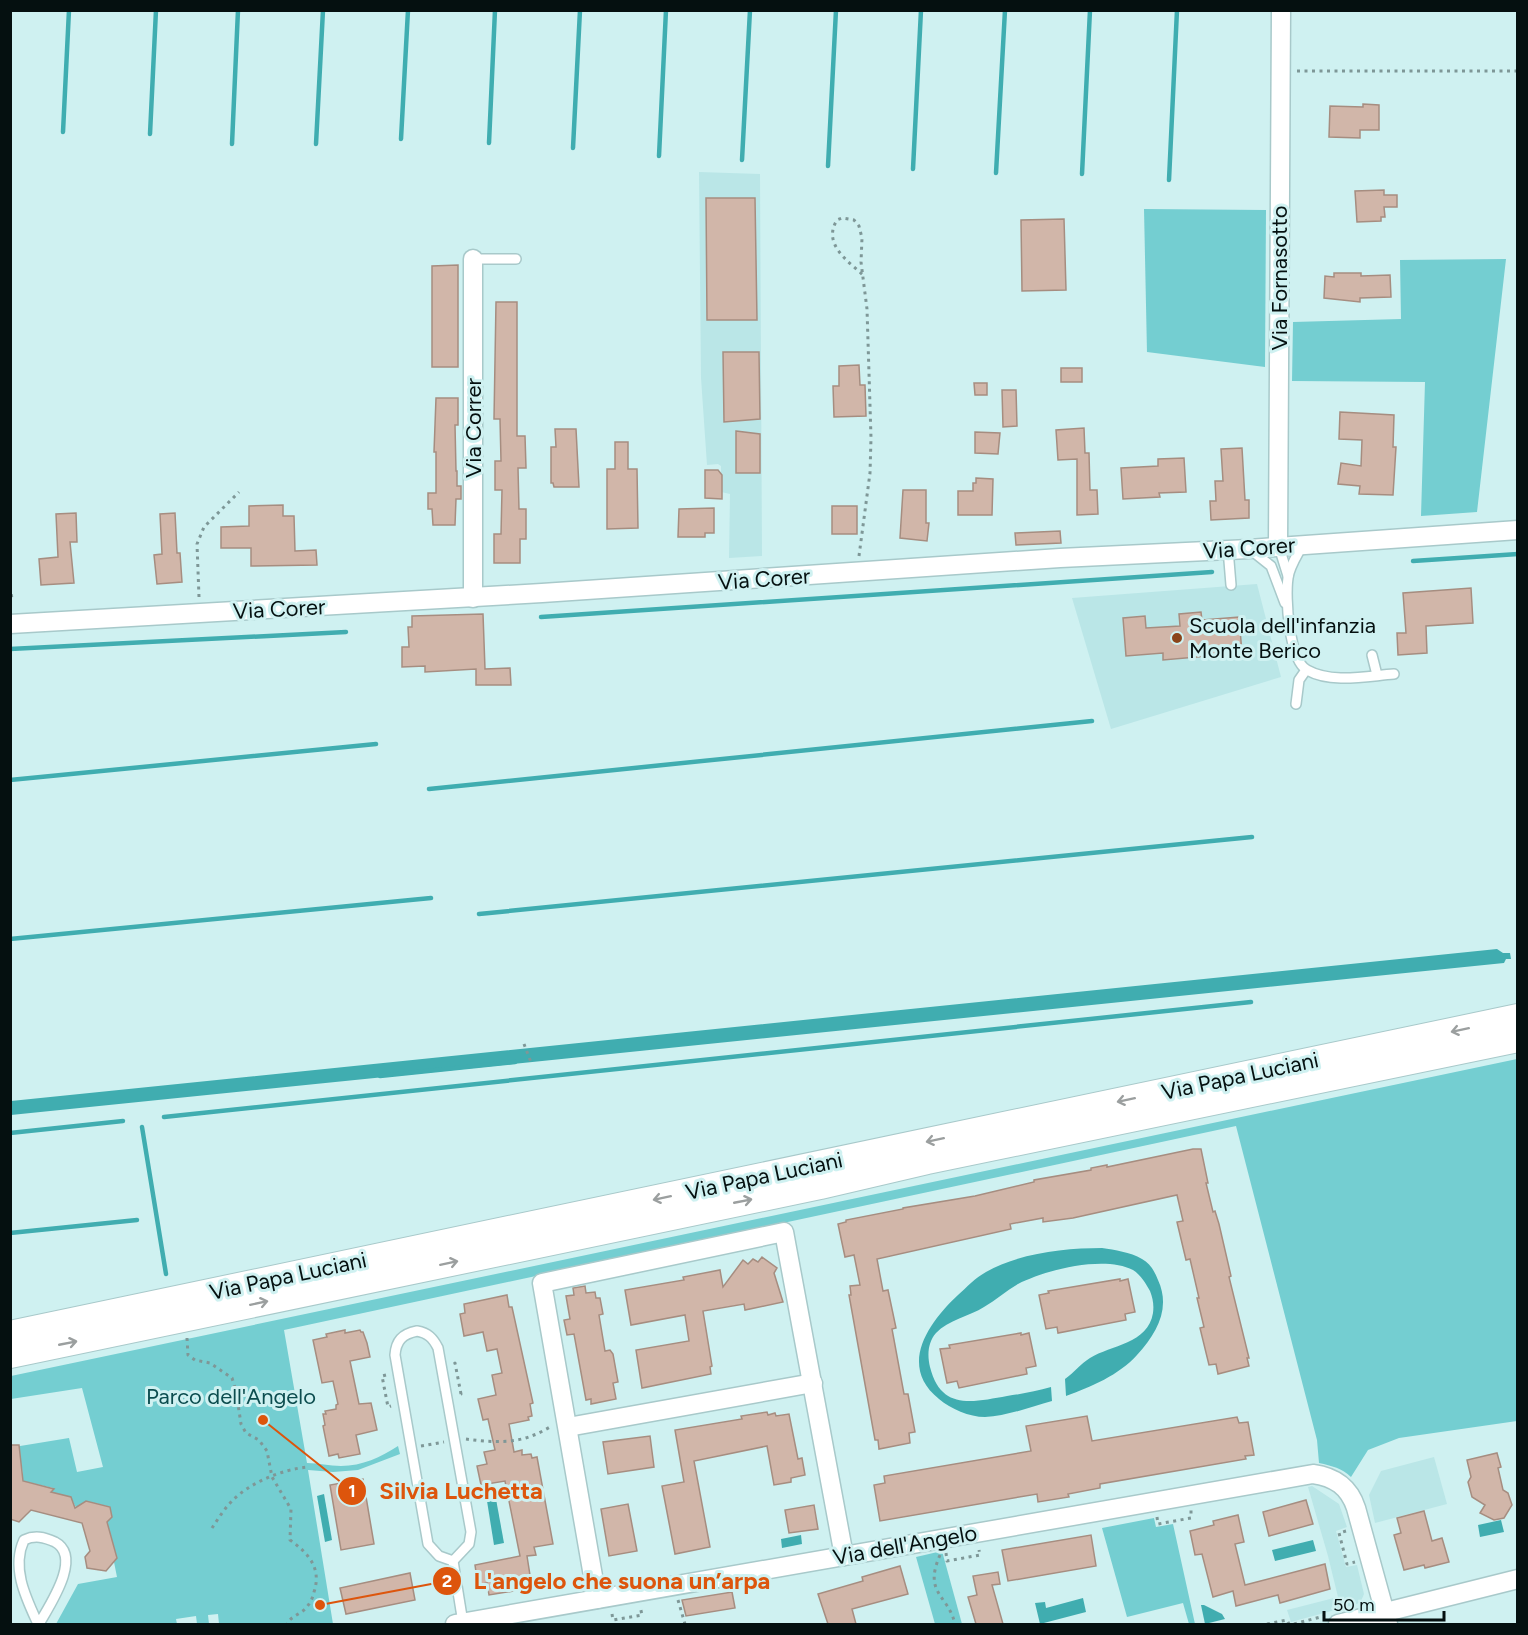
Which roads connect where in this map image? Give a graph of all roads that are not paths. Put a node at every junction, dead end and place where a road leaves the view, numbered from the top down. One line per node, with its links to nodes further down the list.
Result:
1 (1281, 10): 6 (street, Via Fornasotto)
2 (473, 259): 3 (lane); 12 (street, Via Correr)
3 (516, 259)
4 (1518, 530): 5 (street, Via Corer)
5 (1303, 544): 6 (street, Via Corer); 10 (lane)
6 (1278, 546): 8 (street, Via Corer); 9 (lane); 10 (lane)
7 (1228, 549): 8 (street, Via Corer); 11 (lane); 12 (street, Via Corer)
8 (1249, 549): 9 (lane)
9 (1270, 566): 13 (lane)
10 (1288, 576): 13 (lane)
11 (1231, 585)
12 (473, 598): 14 (street, Via Corer)
13 (1287, 609): 16 (lane)
14 (10, 624)
15 (1372, 655): 18 (lane)
16 (1306, 670): 18 (lane); 19 (lane)
17 (1394, 674): 18 (lane)
18 (1377, 675)
19 (1296, 704)
20 (1518, 1017): 22 (main road, Via Papa Luciani, one-way to 22)
21 (1518, 1039): 23 (main road, Via Papa Luciani, one-way to 21)
22 (10, 1334)
23 (10, 1355)
24 (813, 1383): 25 (street); 25 (street); 26 (street)
25 (568, 1425): 29 (street)
26 (844, 1556): 29 (street, Via dell'Angelo); 30 (street, Via dell'Angelo)
27 (453, 1561): 27 (lane); 32 (lane)
28 (1518, 1579): 30 (street)
29 (597, 1599): 32 (street, Via dell'Angelo)
30 (1386, 1619): 33 (street)
31 (38, 1624): 31 (lane)
32 (459, 1624)
33 (1338, 1624)

